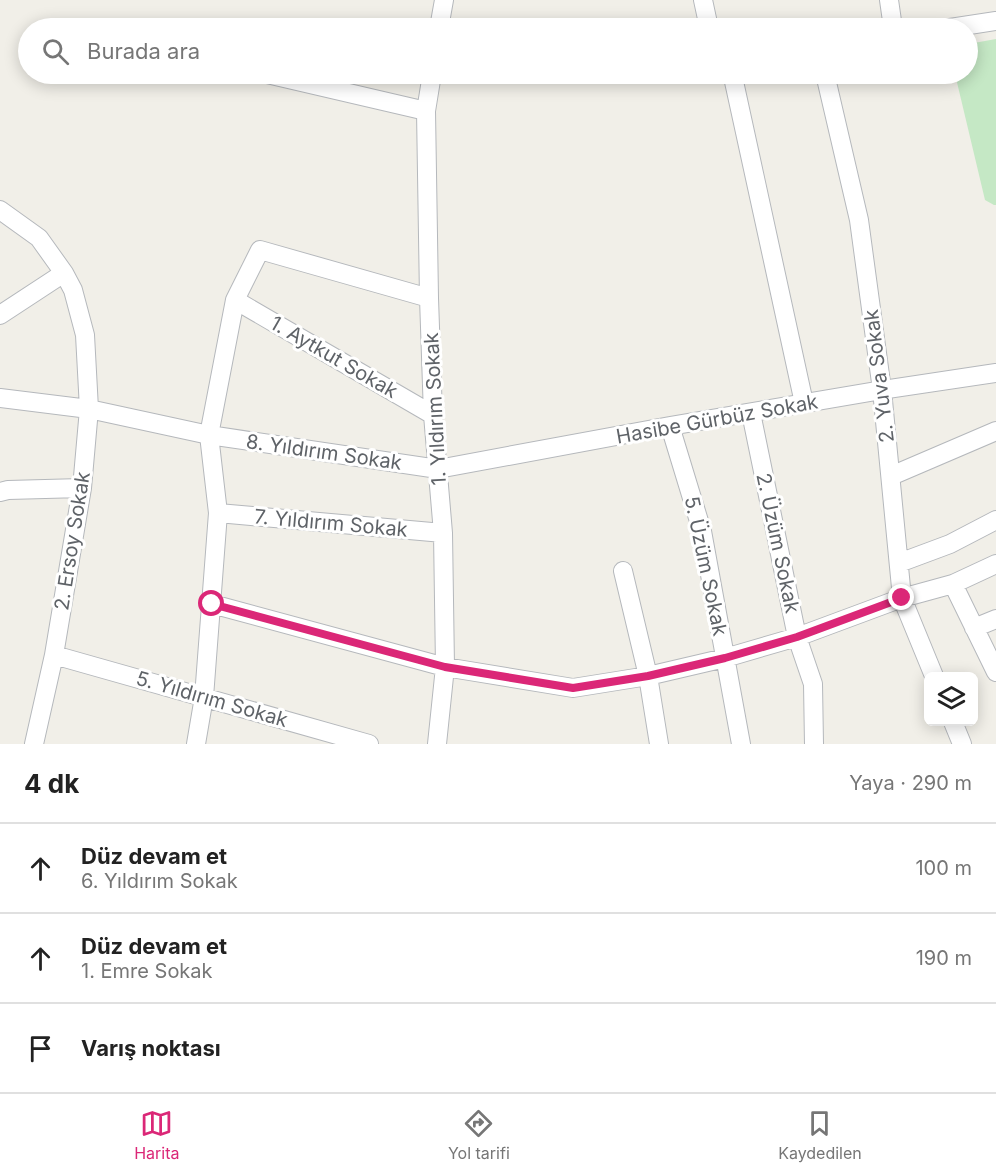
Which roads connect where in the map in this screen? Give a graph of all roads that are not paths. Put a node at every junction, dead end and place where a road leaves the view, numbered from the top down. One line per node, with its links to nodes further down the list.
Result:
1 (444, 0): 4 (street)
2 (703, 0): 5 (street)
3 (889, 0): 6 (street)
4 (441, 18)
5 (707, 18)
6 (892, 18)
7 (996, 21): 8 (street)
8 (978, 24)
9 (310, 84): 13 (street)
10 (430, 84): 13 (street, 1. Yıldırım Sokak)
11 (732, 84): 22 (street)
12 (827, 84): 20 (street, 2. Yuva Sokak)
13 (426, 111): 16 (street, 1. Yıldırım Sokak)
14 (0, 210): 15 (street, 2. Ersoy Sokak)
15 (64, 273): 18 (street); 23 (street, 2. Ersoy Sokak)
16 (429, 298): 17 (street); 25 (street, 1. Yıldırım Sokak)
17 (235, 300): 25 (street, 1. Aytkut Sokak); 28 (street)
18 (0, 315)
19 (996, 373): 20 (street, Hasibe Gürbüz Sokak)
20 (882, 390): 22 (street, Hasibe Gürbüz Sokak); 30 (street, 2. Yuva Sokak)
21 (0, 398): 23 (street, 8. Yıldırım Sokak)
22 (804, 403): 24 (street, Hasibe Gürbüz Sokak)
23 (89, 409): 28 (street, 8. Yıldırım Sokak); 31 (street, 2. Ersoy Sokak)
24 (751, 413): 26 (street, Hasibe Gürbüz Sokak); 44 (street, 2. Üzüm Sokak)
25 (433, 415): 29 (street, 1. Yıldırım Sokak)
26 (670, 426): 29 (street, Hasibe Gürbüz Sokak); 46 (street, 5. Üzüm Sokak)
27 (996, 431): 30 (street)
28 (209, 435): 29 (street, 8. Yıldırım Sokak); 33 (street)
29 (438, 469): 35 (street, 1. Yıldırım Sokak)
30 (891, 476): 36 (street, 2. Yuva Sokak)
31 (82, 488): 32 (street); 45 (street, 2. Ersoy Sokak)
32 (0, 492)
33 (218, 513): 35 (street, 7. Yıldırım Sokak); 41 (street)
34 (996, 520): 36 (street)
35 (443, 533): 47 (street, 1. Yıldırım Sokak)
36 (899, 563): 40 (street, 2. Yuva Sokak)
37 (996, 564): 39 (street)
38 (623, 571): 50 (street)
39 (953, 584): 40 (street); 43 (street)
40 (902, 598): 44 (street); 48 (street, 2. Yuva Sokak)
41 (212, 604): 47 (street); 51 (street)
42 (996, 619): 43 (street)
43 (974, 628): 49 (street)
44 (797, 637): 46 (street); 59 (street, 2. Üzüm Sokak)
45 (54, 655): 51 (street, 5. Yıldırım Sokak); 53 (street, 2. Ersoy Sokak)
46 (725, 658): 50 (street); 58 (street, 5. Üzüm Sokak)
47 (445, 667): 50 (street); 56 (street, 1. Yıldırım Sokak)
48 (932, 672)
49 (996, 672)
50 (648, 676): 57 (street)
51 (204, 697): 54 (street); 55 (street, 5. Yıldırım Sokak)
52 (955, 726): 60 (street)
53 (34, 744)
54 (196, 744)
55 (369, 744)
56 (437, 744)
57 (658, 744)
58 (741, 744)
59 (814, 744)
60 (962, 744)

